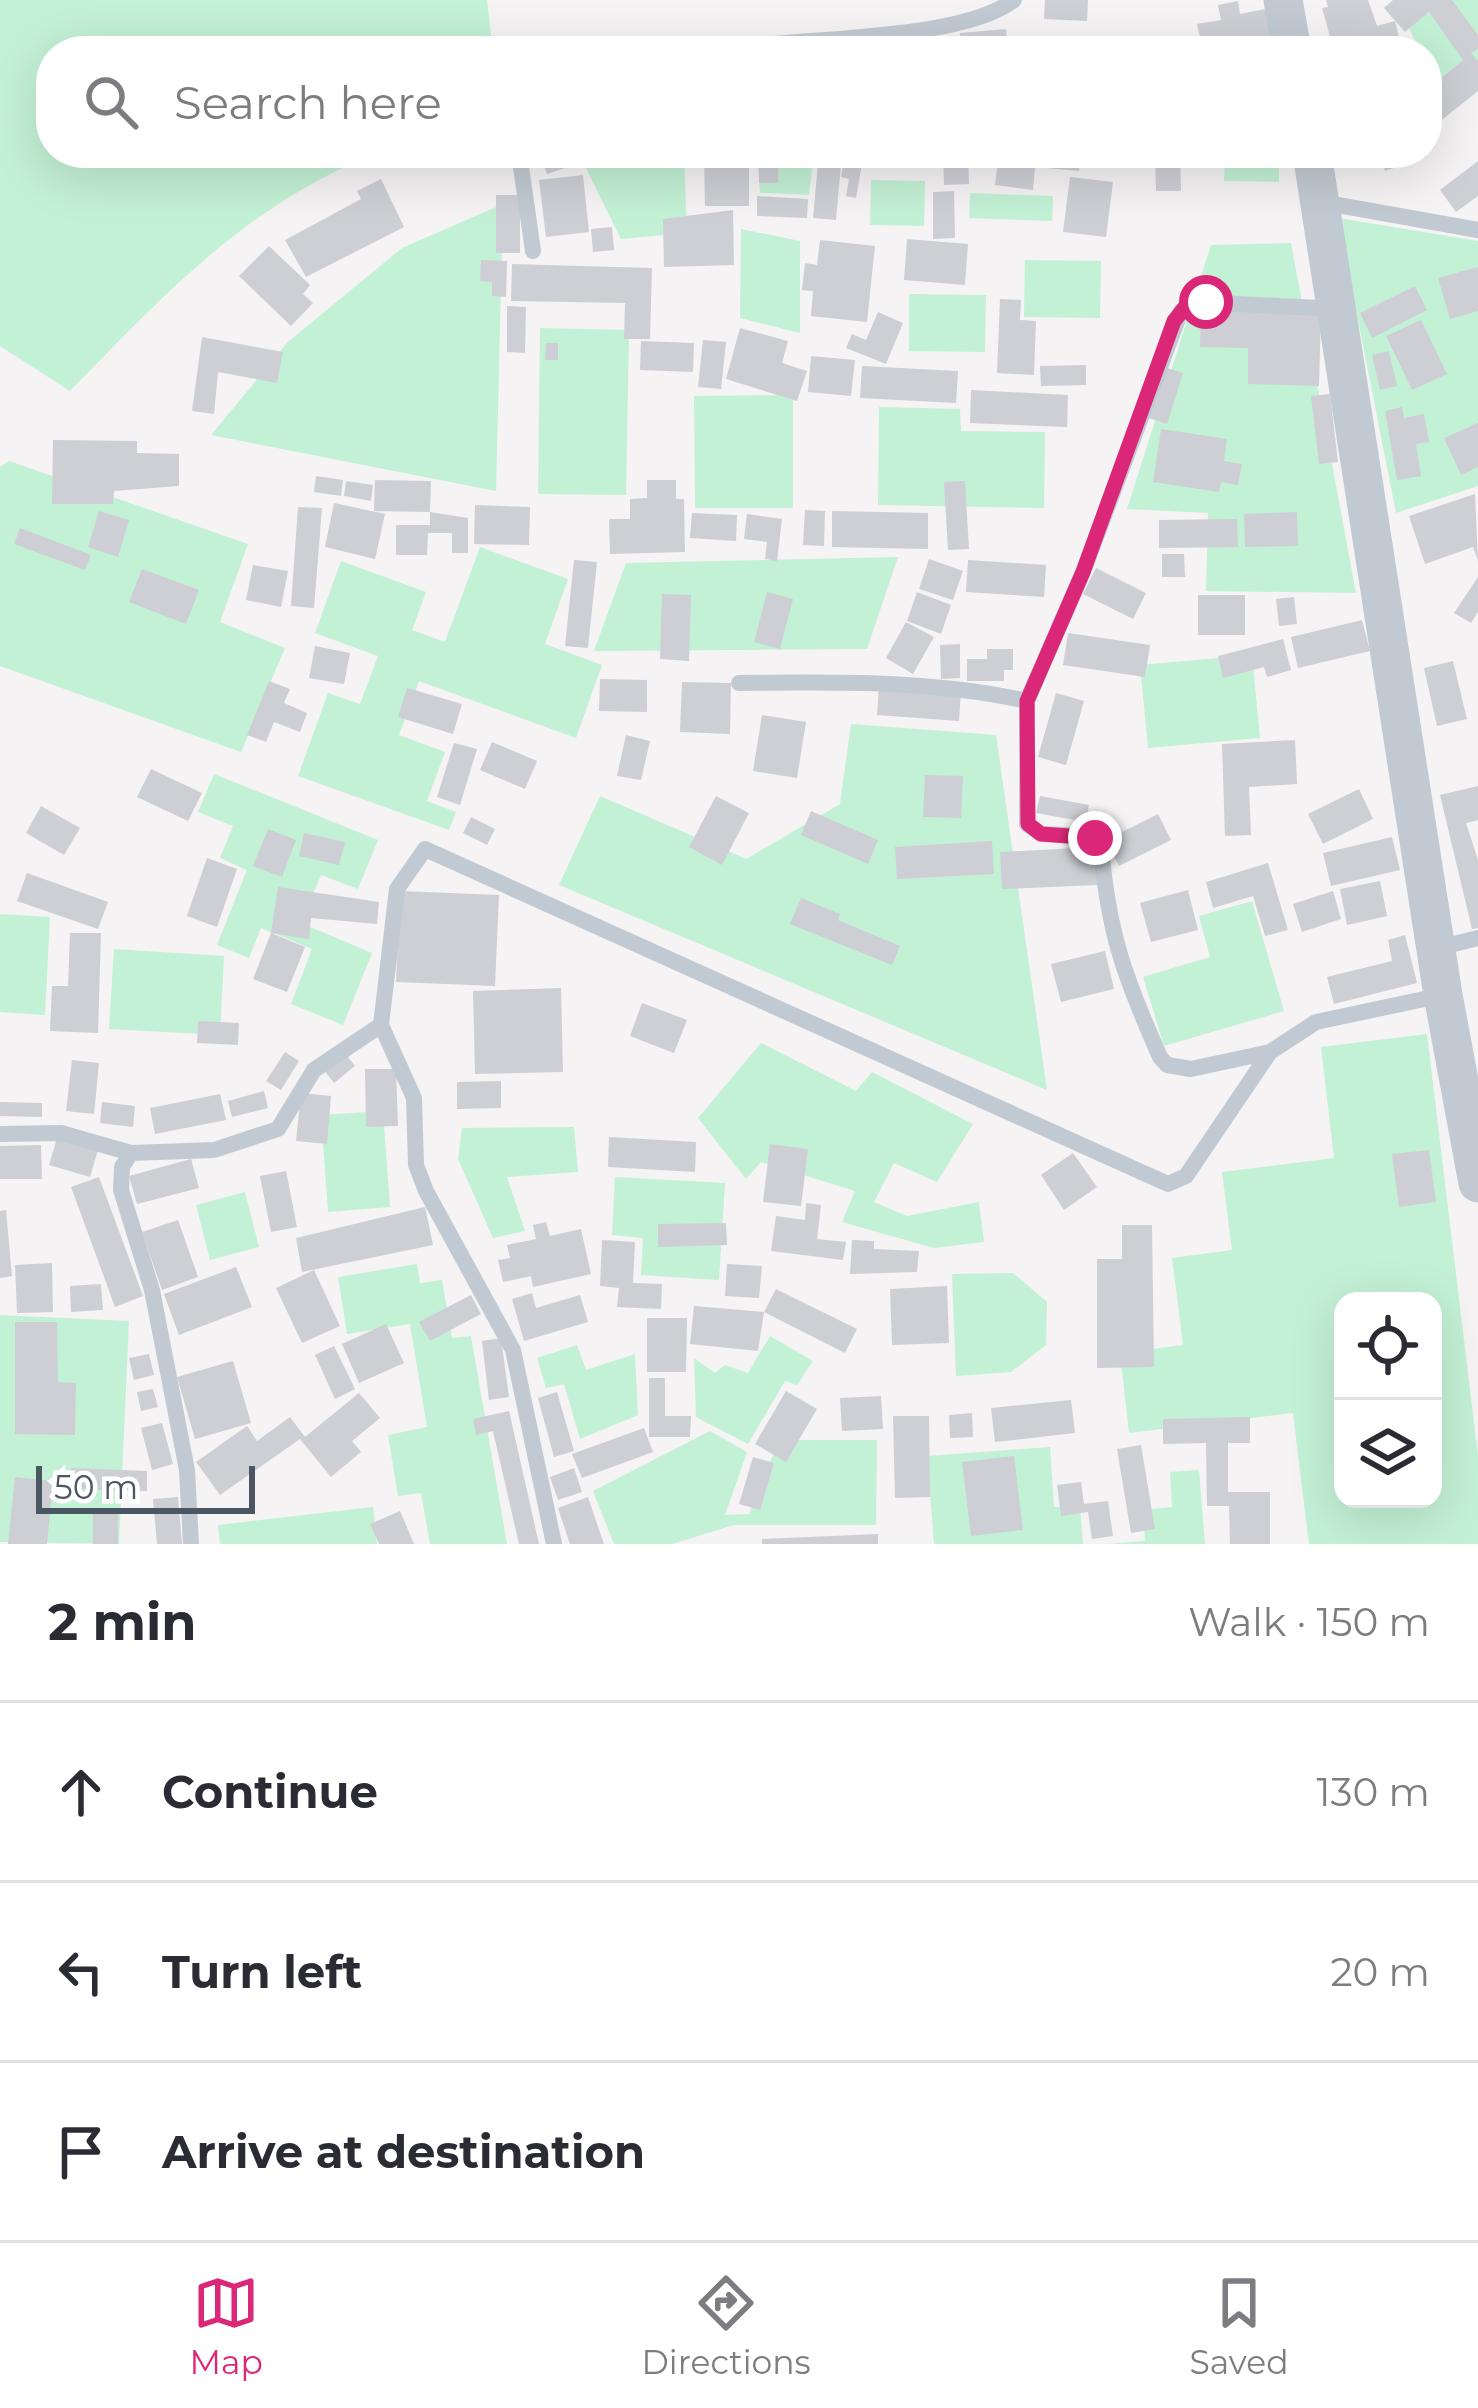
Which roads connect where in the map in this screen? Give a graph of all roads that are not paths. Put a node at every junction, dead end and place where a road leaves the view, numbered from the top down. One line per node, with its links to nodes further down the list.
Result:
1 (1014, 0): 3 (lane)
2 (1282, 0): 4 (street)
3 (848, 36)
4 (1289, 36)
5 (521, 168): 9 (lane)
6 (1315, 168): 7 (street)
7 (1321, 202): 8 (lane); 10 (street)
8 (1478, 230)
9 (533, 251)
10 (1340, 310): 12 (lane); 14 (street)
11 (740, 683): 12 (lane)
12 (1027, 701): 17 (lane)
13 (1478, 938): 14 (lane)
14 (1438, 949): 15 (street)
15 (1443, 994): 17 (lane); 20 (street)
16 (381, 1024): 17 (lane); 19 (lane); 22 (lane)
17 (1270, 1052)
18 (0, 1134): 19 (lane)
19 (130, 1154): 21 (lane)
20 (1478, 1183)
21 (191, 1544)
22 (554, 1544)

